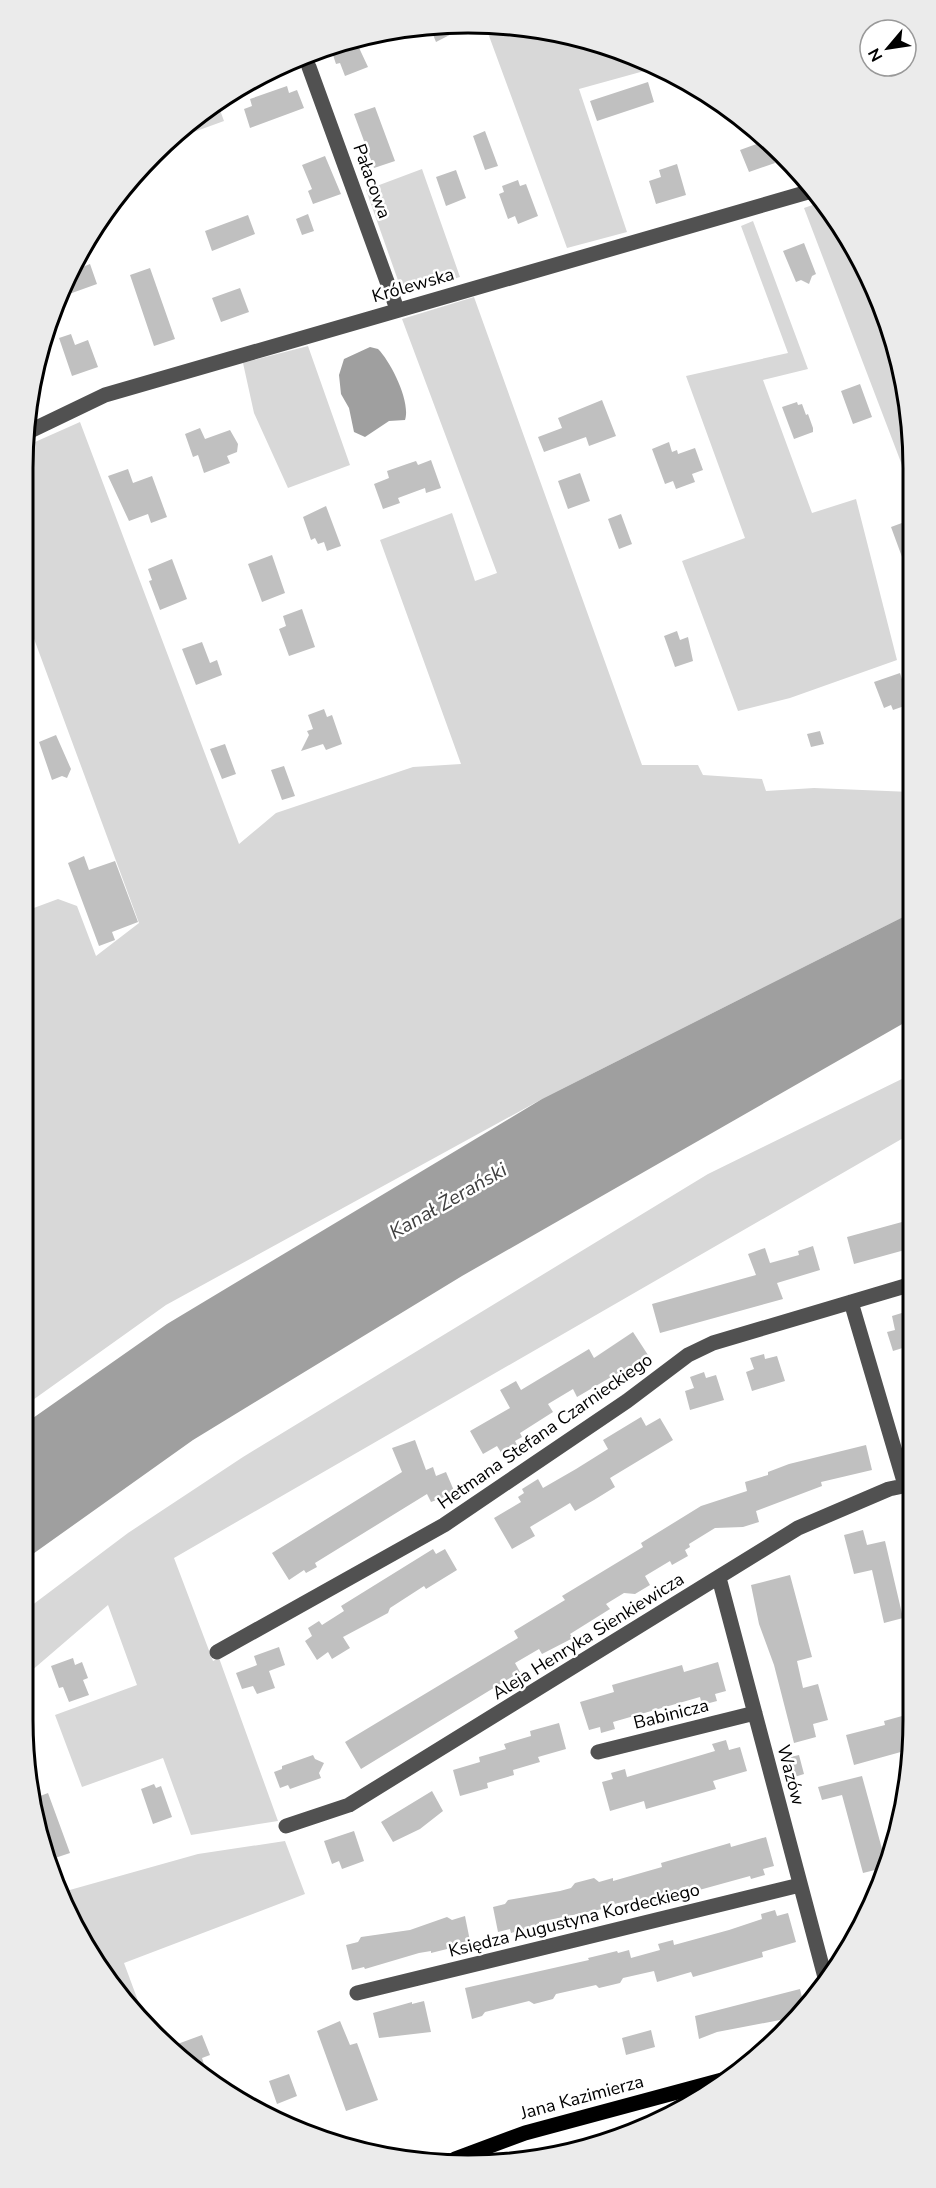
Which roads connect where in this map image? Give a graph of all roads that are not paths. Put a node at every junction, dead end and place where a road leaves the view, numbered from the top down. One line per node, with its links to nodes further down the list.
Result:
1 (309, 67): 3 (street, Pałacowa)
2 (805, 193): 3 (street, Królewska)
3 (397, 309): 4 (street, Królewska)
4 (35, 429)
5 (903, 1287): 6 (street, Hetmana Stefana Czarnieckiego)
6 (852, 1302): 7 (street); 10 (street, Hetmana Stefana Czarnieckiego)
7 (903, 1466)
8 (903, 1486): 9 (street, Aleja Henryka Sienkiewicza)
9 (718, 1578): 11 (street, Wazów); 13 (street, Aleja Henryka Sienkiewicza)
10 (217, 1652)
11 (755, 1713): 12 (street, Babinicza); 14 (street, Wazów)
12 (598, 1752)
13 (286, 1826)
14 (800, 1885): 15 (street, Wazów); 16 (street, Księdza Augustyna Kordeckiego)
15 (823, 1971)
16 (357, 1993)
17 (707, 2084): 18 (main road, Jana Kazimierza)
18 (466, 2155)

